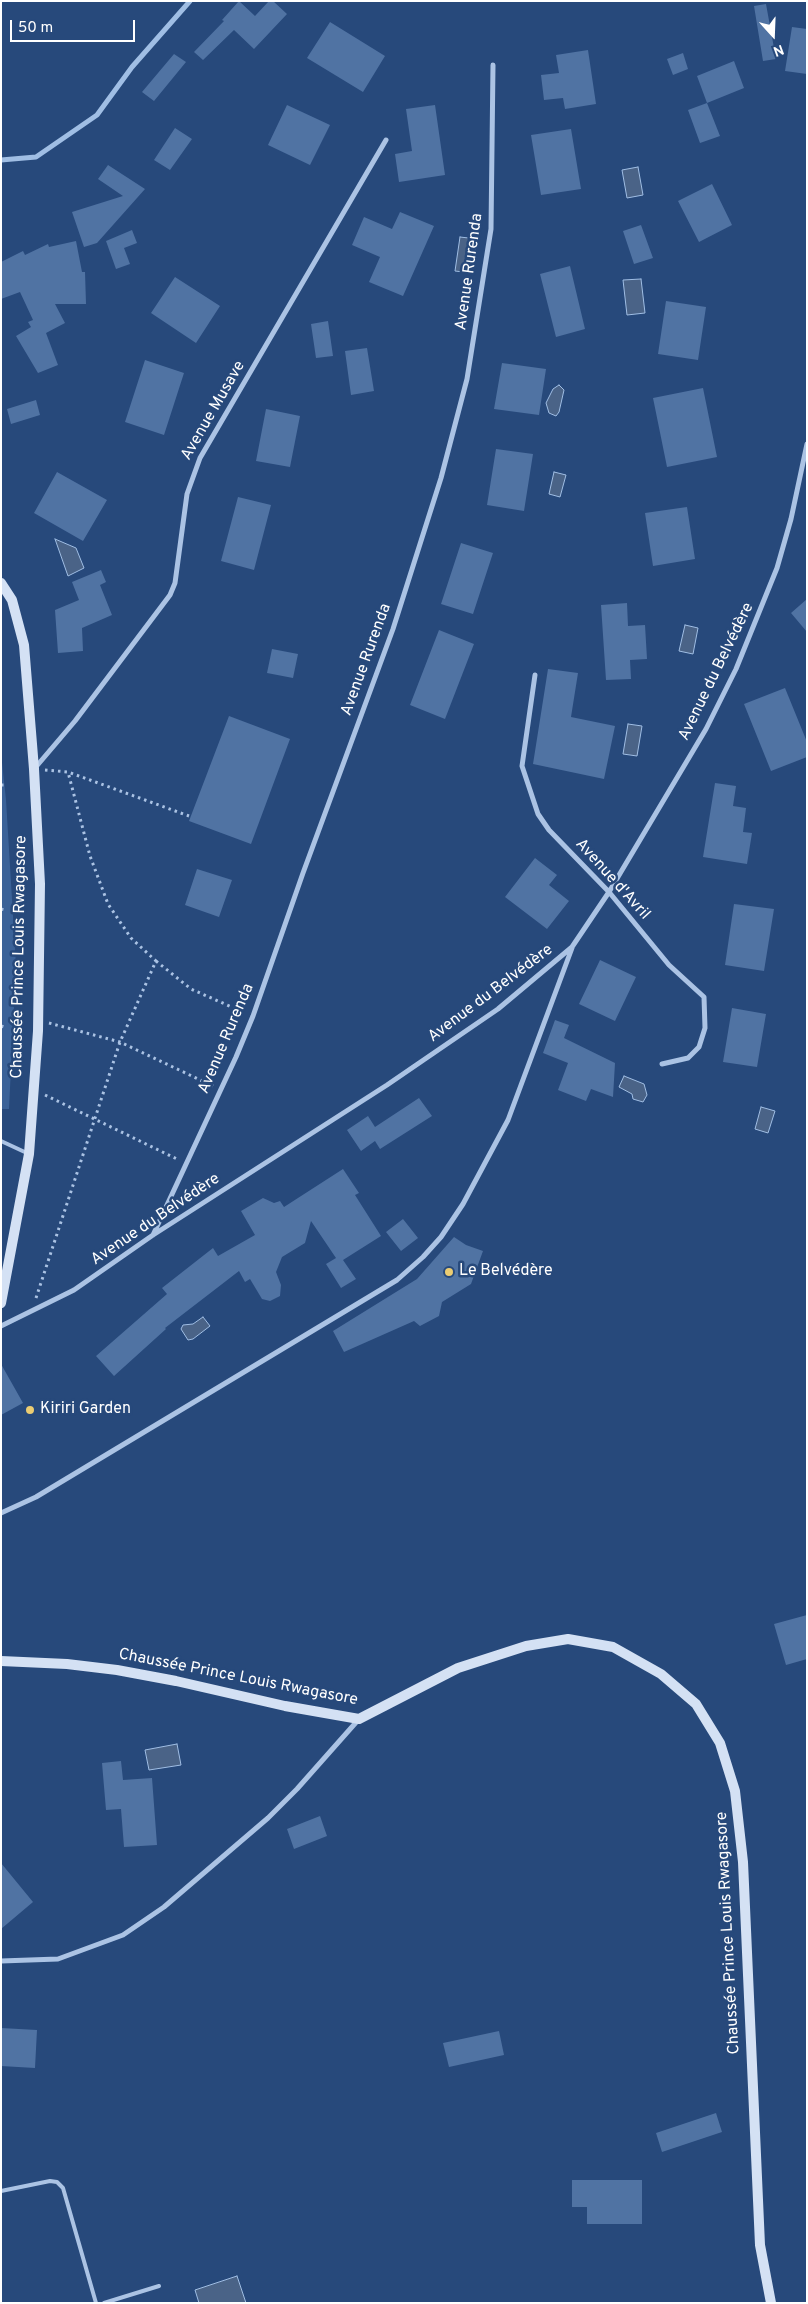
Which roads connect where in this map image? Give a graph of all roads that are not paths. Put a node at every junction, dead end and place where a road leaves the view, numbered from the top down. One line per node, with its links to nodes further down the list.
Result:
1 (493, 65): 12 (street, Avenue Rurenda)
2 (386, 140): 6 (street, Avenue Musave)
3 (807, 444): 7 (street, Avenue du Belvédère)
4 (1, 582): 6 (street, Chaussée Prince Louis Rwagasore)
5 (535, 674): 7 (street, Avenue d'Avril)
6 (34, 769): 11 (street, Chaussée Prince Louis Rwagasore)
7 (609, 892): 8 (street, Avenue du Belvédère); 9 (street, Avenue d'Avril)
8 (572, 947): 12 (street, Avenue du Belvédère); 15 (street)
9 (662, 1064)
10 (1, 1141): 11 (lane)
11 (28, 1154): 13 (street, Chaussée Prince Louis Rwagasore)
12 (153, 1235): 14 (street, Avenue du Belvédère)
13 (1, 1303)
14 (1, 1326)
15 (1, 1513)
16 (1, 1662): 17 (street, Chaussée Prince Louis Rwagasore)
17 (359, 1718): 18 (street); 23 (street, Chaussée Prince Louis Rwagasore)
18 (1, 1961)
19 (1, 2190): 21 (lane)
20 (159, 2286): 22 (lane)
21 (96, 2303)
22 (104, 2303)
23 (771, 2303)

